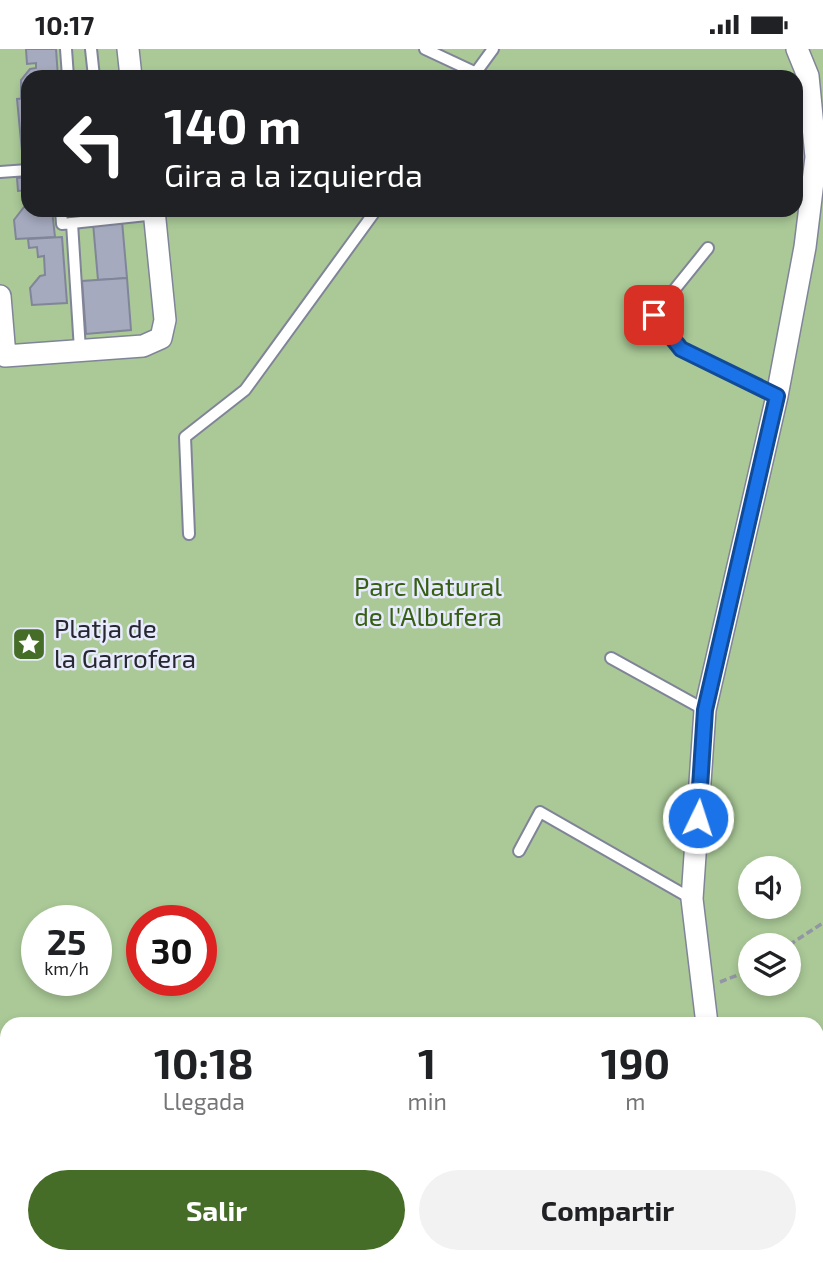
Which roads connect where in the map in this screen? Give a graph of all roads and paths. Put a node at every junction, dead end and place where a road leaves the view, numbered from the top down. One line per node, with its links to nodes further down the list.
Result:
1 (66, 49): 7 (lane)
2 (91, 49): 8 (lane)
3 (128, 49): 9 (street)
4 (425, 49): 10 (lane)
5 (493, 49): 11 (lane)
6 (797, 49): 22 (street)
7 (68, 70)
8 (93, 70)
9 (130, 70)
10 (468, 70)
11 (481, 70)
12 (21, 170): 13 (lane)
13 (0, 172)
14 (62, 217): 18 (lane)
15 (117, 217): 18 (lane)
16 (155, 217): 21 (street)
17 (371, 217): 23 (lane)
18 (72, 223): 21 (lane)
19 (708, 248): 22 (lane)
20 (0, 296): 21 (street)
21 (80, 350)
22 (777, 396): 25 (street)
23 (189, 534)
24 (611, 658): 25 (lane)
25 (705, 710): 27 (street)
26 (519, 851): 27 (lane)
27 (692, 899): 32 (street)
28 (823, 923): 29 (path)
29 (801, 937)
30 (718, 968): 31 (path)
31 (738, 975)
32 (706, 1017)

